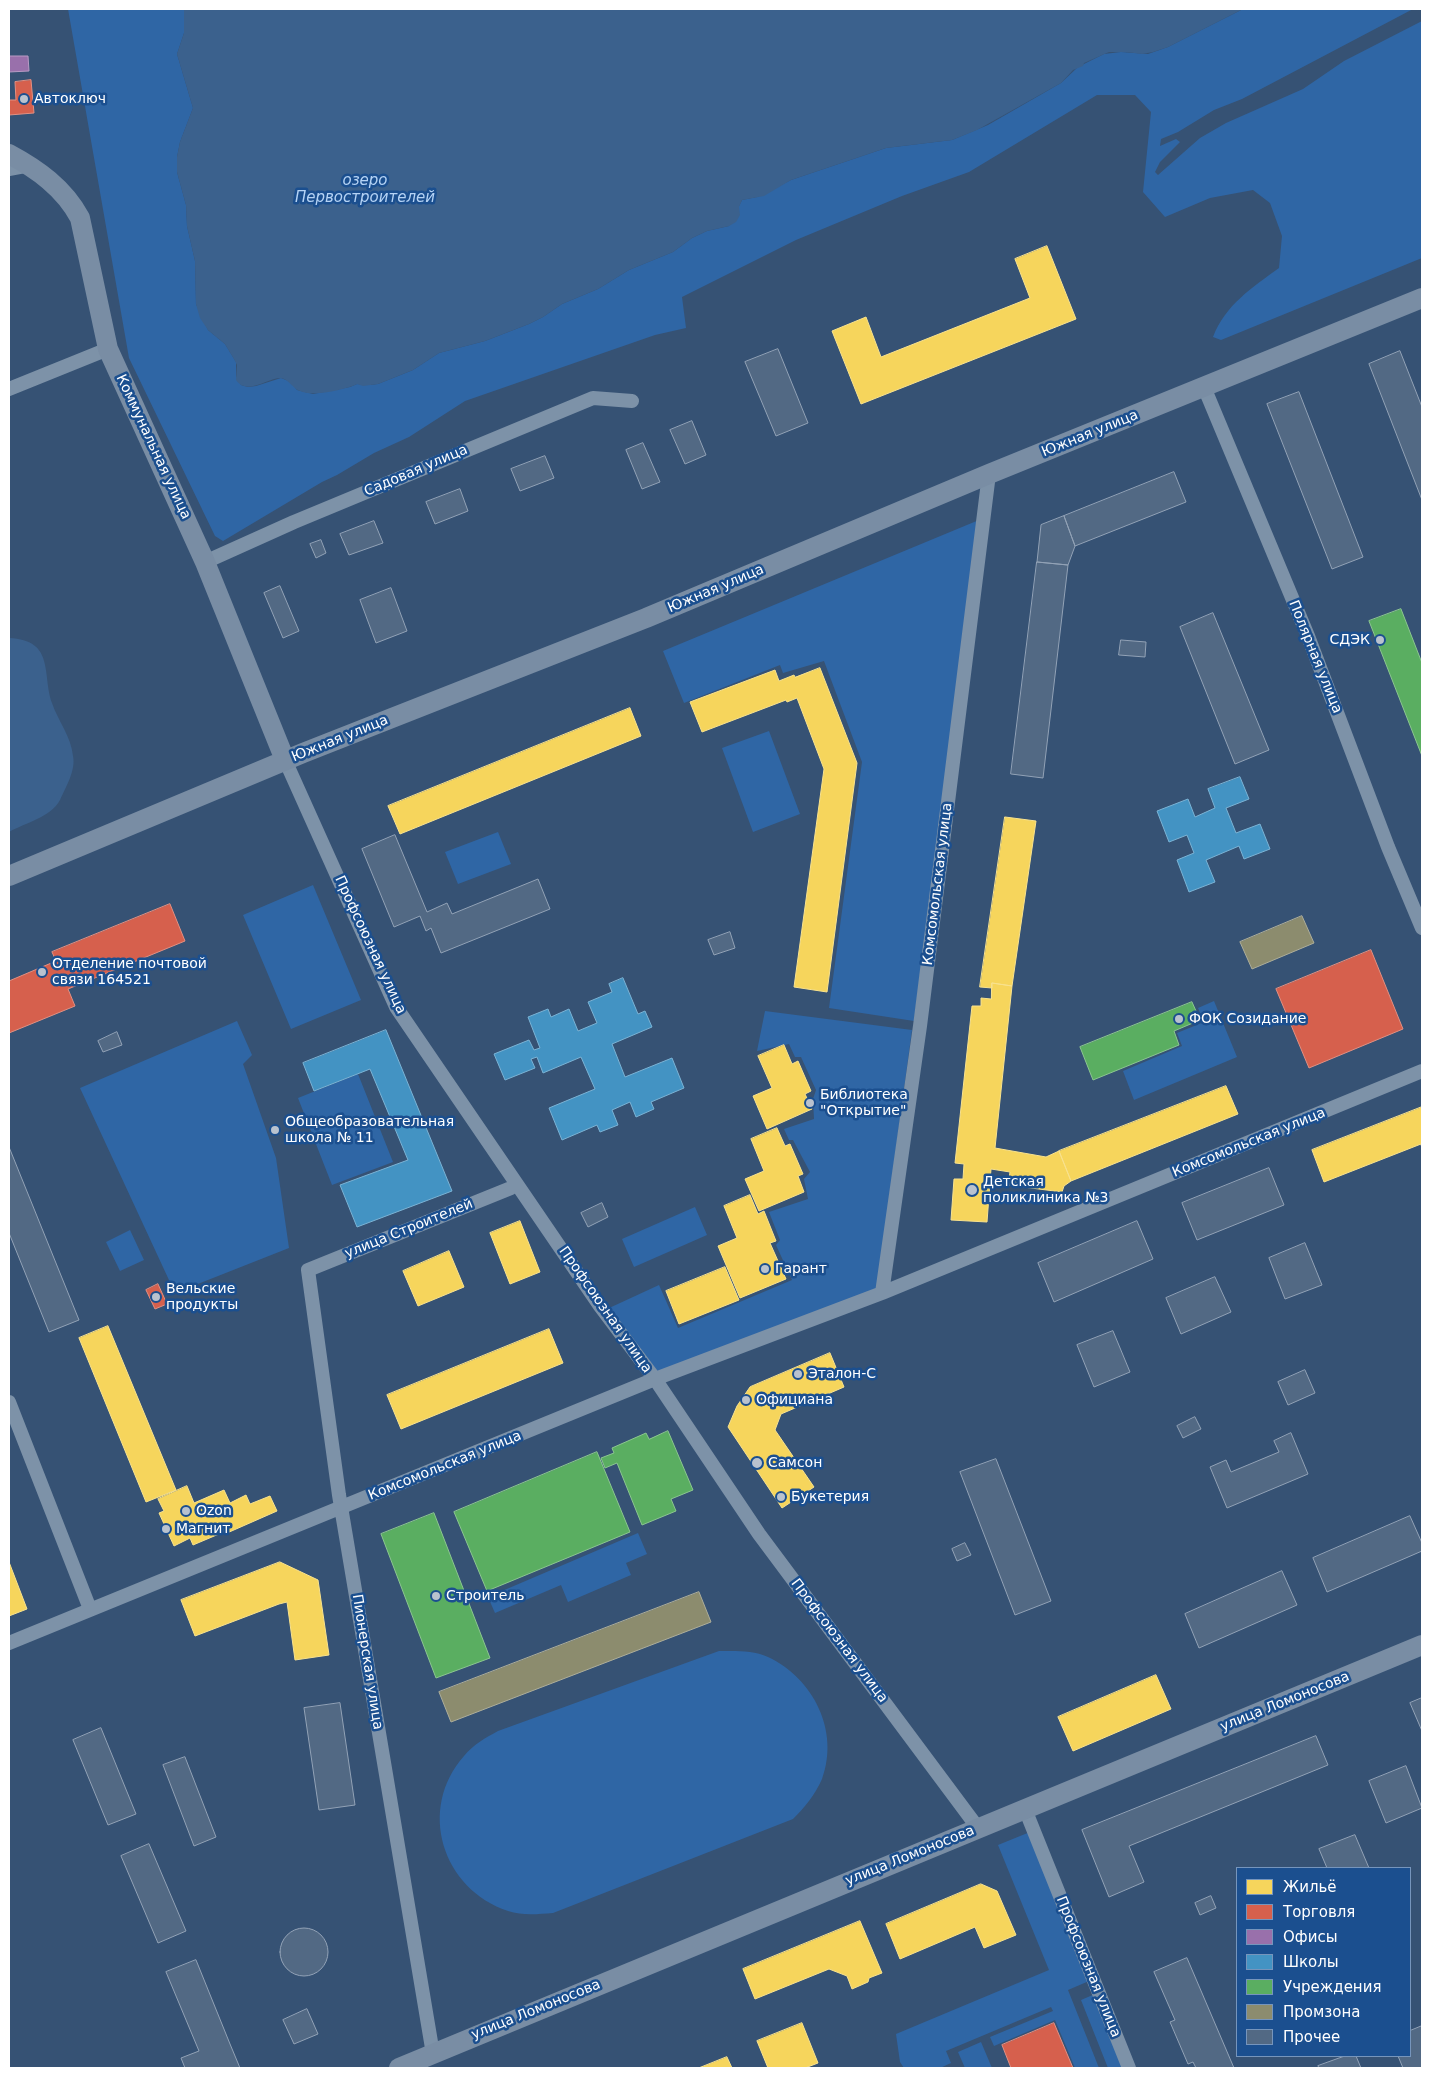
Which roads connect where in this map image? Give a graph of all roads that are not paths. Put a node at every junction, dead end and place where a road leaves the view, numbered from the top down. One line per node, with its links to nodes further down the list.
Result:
1 (9, 154): 2 (main road, Коммунальная улица)
2 (30, 165): 3 (street); 5 (main road, Коммунальная улица)
3 (9, 169)
4 (1422, 298): 6 (main road, Южная улица)
5 (108, 349): 7 (street); 10 (main road, Коммунальная улица)
6 (1204, 387): 9 (main road, Южная улица); 13 (street, Полярная улица)
7 (9, 389)
8 (632, 402): 10 (street, Садовая улица)
9 (989, 474): 11 (main road, Южная улица); 17 (street, Комсомольская улица)
10 (205, 562): 11 (main road, Коммунальная улица)
11 (285, 760): 12 (main road, Южная улица); 18 (street, Профсоюзная улица)
12 (9, 876)
13 (1422, 928)
14 (1422, 1072): 17 (street, Комсомольская улица)
15 (511, 1188): 16 (street, улица Строителей)
16 (308, 1270): 20 (street, Пионерская улица)
17 (882, 1293): 18 (street, Комсомольская улица)
18 (655, 1380): 20 (street, Комсомольская улица); 25 (street, Профсоюзная улица)
19 (9, 1402): 21 (street)
20 (342, 1508): 21 (street, Комсомольская улица); 26 (street, Пионерская улица)
21 (90, 1609): 22 (street, Комсомольская улица)
22 (9, 1643)
23 (1422, 1645): 24 (main road, улица Ломоносова)
24 (1025, 1809): 25 (main road, улица Ломоносова); 28 (street, Профсоюзная улица)
25 (978, 1828): 26 (main road, улица Ломоносова)
26 (433, 2054): 27 (main road, улица Ломоносова)
27 (399, 2068)
28 (1129, 2068)

